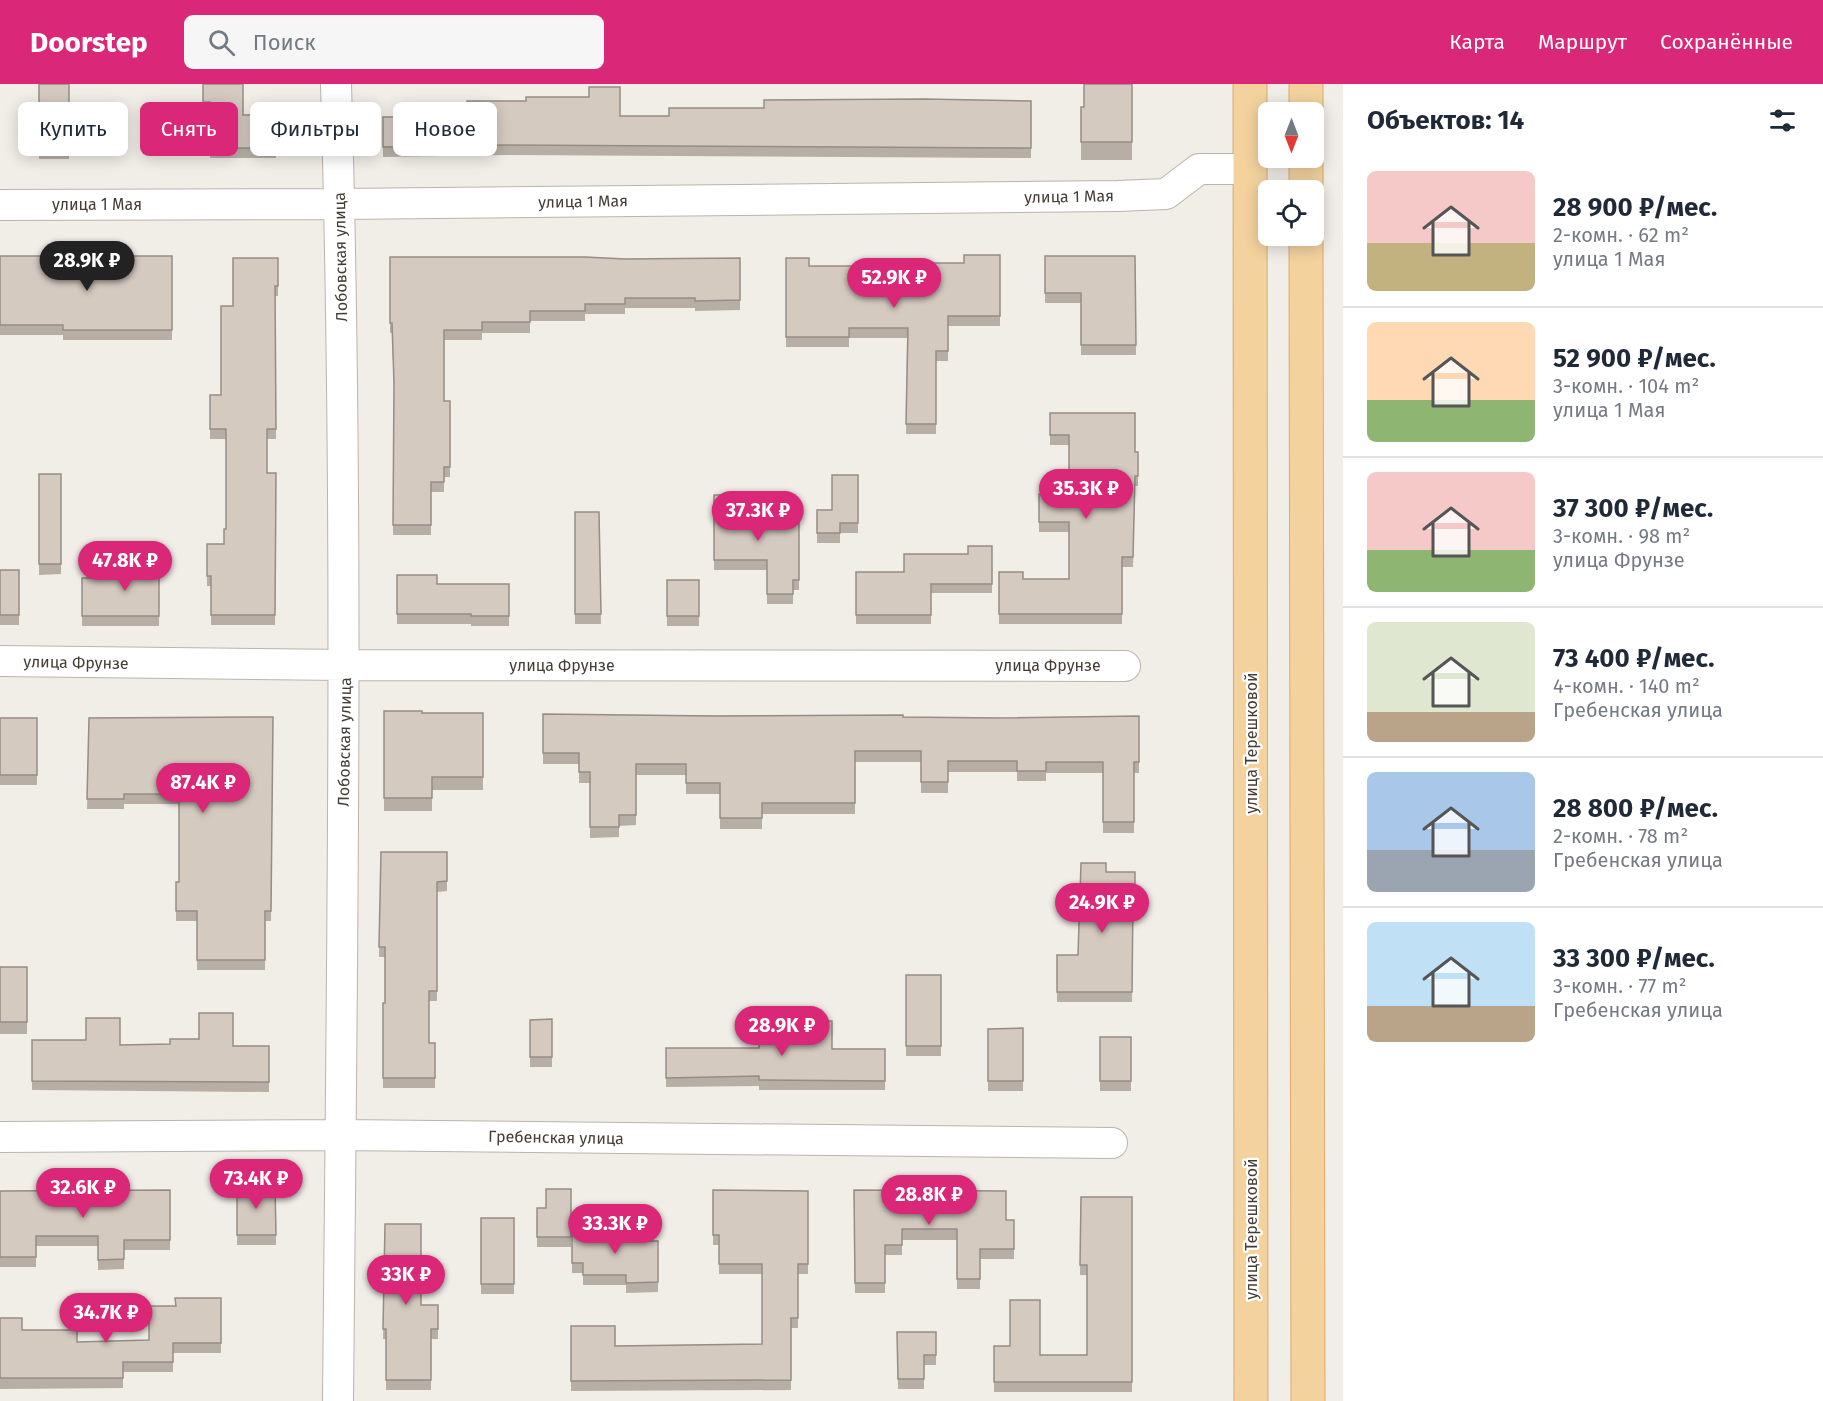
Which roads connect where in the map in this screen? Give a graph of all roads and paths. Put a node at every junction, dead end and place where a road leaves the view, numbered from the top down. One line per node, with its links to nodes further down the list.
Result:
1 (336, 84): 6 (street, Лобовская улица)
2 (1250, 84): 5 (main road, улица Терешковой)
3 (1306, 84): 4 (main road)
4 (1306, 102)
5 (1251, 169): 6 (street, улица 1 Мая); 16 (main road, улица Терешковой)
6 (340, 204): 7 (street, улица 1 Мая); 10 (street, Лобовская улица)
7 (0, 205)
8 (1306, 246): 17 (main road)
9 (0, 661): 10 (street, улица Фрунзе)
10 (345, 664): 11 (street, улица Фрунзе); 12 (street, Лобовская улица)
11 (1125, 666)
12 (340, 1135): 13 (street, Гребенская улица); 14 (street, Гребенская улица); 15 (street, Лобовская улица)
13 (0, 1137)
14 (1112, 1143)
15 (338, 1401)
16 (1251, 1401)
17 (1308, 1401)

